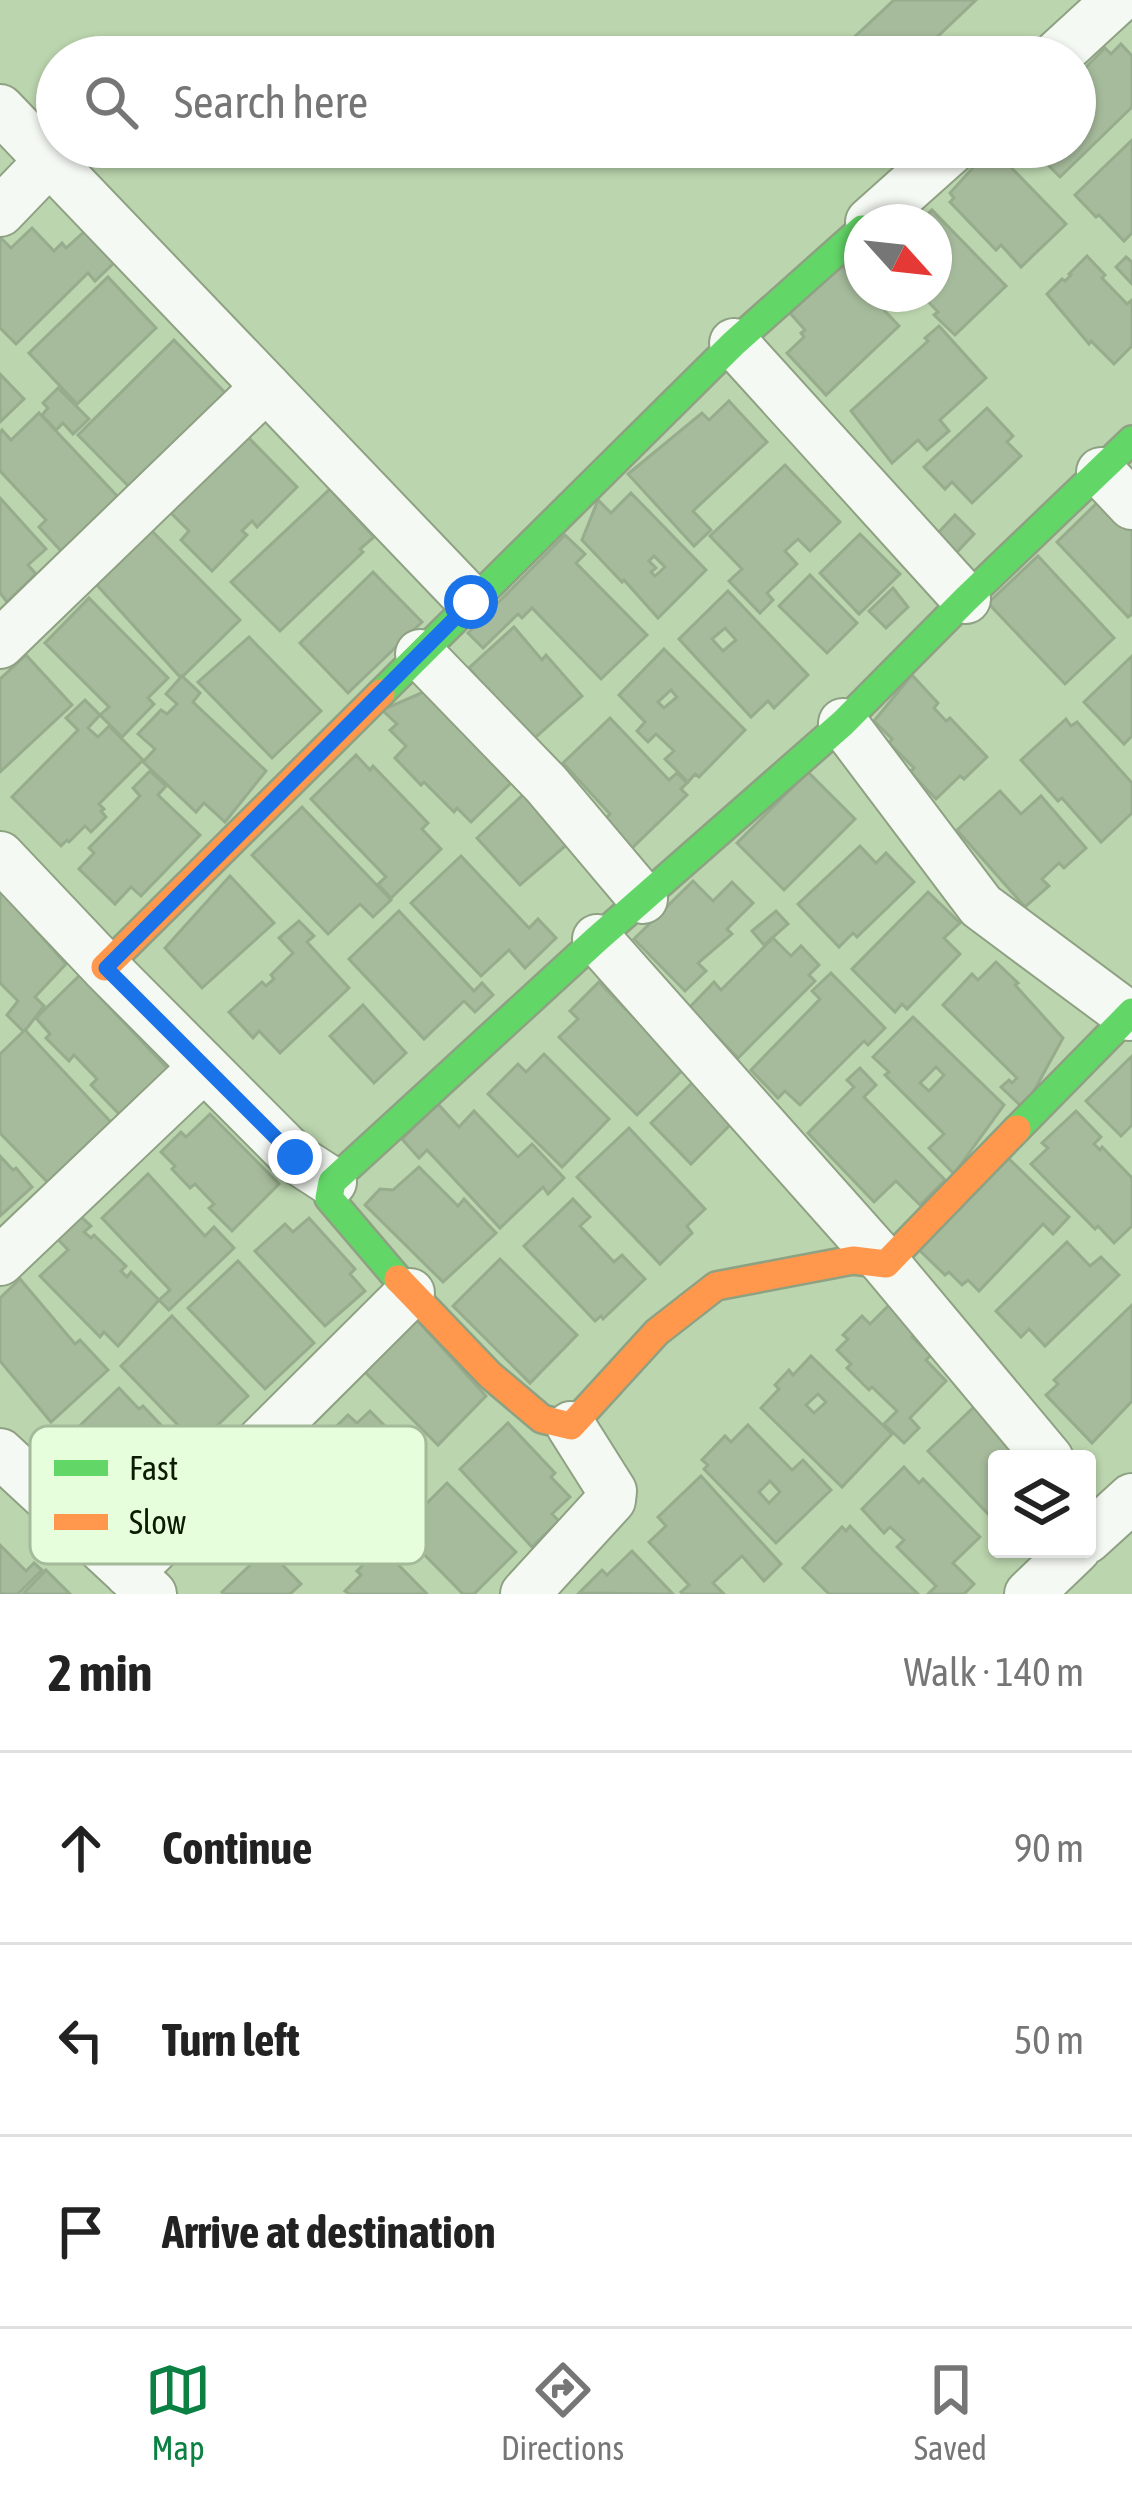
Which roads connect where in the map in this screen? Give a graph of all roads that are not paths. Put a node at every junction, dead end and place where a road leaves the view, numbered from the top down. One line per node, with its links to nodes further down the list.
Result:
1 (1112, 13): 2 (street)
2 (1082, 36)
3 (0, 110): 4 (street)
4 (36, 146)
5 (42, 168): 9 (street)
6 (58, 168): 12 (street)
7 (930, 168): 8 (street)
8 (890, 204)
9 (0, 212)
10 (844, 245): 11 (street)
11 (734, 343): 14 (street); 15 (street)
12 (266, 386): 15 (street); 16 (street)
13 (1122, 472): 14 (street)
14 (966, 599): 18 (street)
15 (471, 602): 17 (street)
16 (0, 644)
17 (419, 654): 20 (street); 22 (street)
18 (842, 723): 20 (street); 23 (street)
19 (1, 858): 22 (street)
20 (643, 898): 21 (street)
21 (597, 939): 25 (street); 27 (street)
22 (106, 968): 24 (street)
23 (1130, 1014): 27 (street)
24 (204, 1066): 25 (street); 26 (street)
25 (332, 1183): 28 (street)
26 (0, 1262)
27 (886, 1264): 30 (street); 31 (street)
28 (410, 1293): 29 (street); 30 (street)
29 (286, 1426)
30 (571, 1426): 35 (street)
31 (1041, 1450)
32 (0, 1453): 33 (street)
33 (30, 1481)
34 (1097, 1523): 36 (street)
35 (525, 1594)
36 (1029, 1594)

